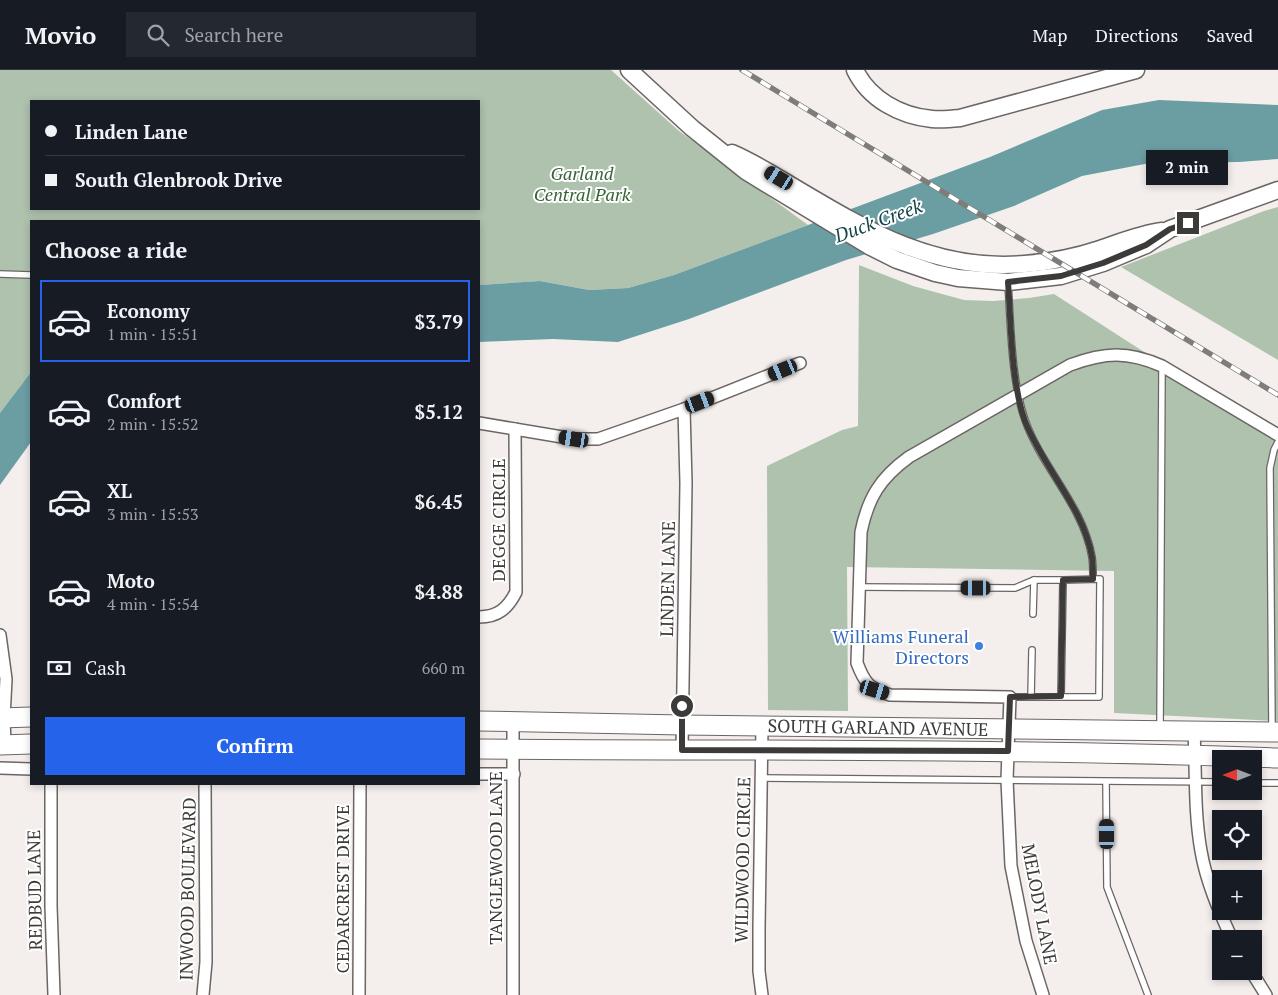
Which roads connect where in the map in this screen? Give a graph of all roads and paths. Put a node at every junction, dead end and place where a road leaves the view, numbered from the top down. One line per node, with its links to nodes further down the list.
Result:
1 (629, 70): 4 (street)
2 (855, 70): 3 (street)
3 (1136, 70)
4 (787, 190): 6 (street); 9 (street)
5 (1278, 190): 6 (street)
6 (1170, 229): 9 (street)
7 (0, 274): 8 (lane)
8 (30, 275)
9 (1008, 282): 12 (lane)
10 (800, 363): 13 (street)
11 (1162, 366): 12 (street); 16 (street); 37 (lane)
12 (1018, 394): 18 (lane); 21 (street)
13 (684, 409): 15 (street); 34 (street, LINDEN LANE)
14 (480, 423): 15 (street)
15 (515, 429): 24 (street, DEGGE CIRCLE)
16 (1278, 435)
17 (1278, 442): 22 (lane)
18 (1093, 579): 20 (lane); 28 (lane)
19 (1034, 580): 20 (lane); 21 (lane); 23 (lane)
20 (1063, 580): 28 (lane)
21 (859, 588): 29 (street)
22 (1275, 605): 39 (lane)
23 (1033, 614)
24 (480, 617)
25 (0, 635): 30 (street)
26 (1032, 650): 27 (lane)
27 (1032, 696): 28 (lane); 29 (lane)
28 (1061, 696)
29 (1010, 697): 36 (street, MELODY LANE)
30 (2, 718): 31 (main road); 41 (street)
31 (30, 718)
32 (480, 721): 33 (main road, SOUTH GARLAND AVENUE)
33 (513, 721): 34 (main road, SOUTH GARLAND AVENUE); 43 (street, TANGLEWOOD LANE)
34 (682, 725): 35 (main road, SOUTH GARLAND AVENUE); 44 (street, LINDEN LANE)
35 (762, 726): 36 (main road, SOUTH GARLAND AVENUE); 45 (street, WILDWOOD CIRCLE)
36 (1008, 729): 37 (main road, SOUTH GARLAND AVENUE); 46 (street, MELODY LANE)
37 (1160, 731): 38 (main road, SOUTH GARLAND AVENUE)
38 (1194, 731): 39 (main road, SOUTH GARLAND AVENUE); 47 (street)
39 (1275, 732)
40 (30, 744): 41 (main road)
41 (2, 745)
42 (480, 749): 43 (main road, SOUTH GARLAND AVENUE)
43 (514, 749): 44 (main road, SOUTH GARLAND AVENUE); 52 (street, TANGLEWOOD LANE)
44 (682, 750): 45 (main road, SOUTH GARLAND AVENUE)
45 (761, 751): 46 (main road, SOUTH GARLAND AVENUE); 53 (street, WILDWOOD CIRCLE)
46 (1008, 751): 47 (main road, SOUTH GARLAND AVENUE); 54 (street, MELODY LANE)
47 (1195, 755): 48 (main road, SOUTH GARLAND AVENUE); 56 (street)
48 (1278, 758)
49 (0, 768): 50 (street)
50 (30, 769)
51 (480, 774): 52 (street)
52 (514, 774): 68 (street, TANGLEWOOD LANE)
53 (761, 778): 54 (lane); 69 (street, WILDWOOD CIRCLE)
54 (1008, 780): 55 (lane); 70 (street, MELODY LANE)
55 (1106, 782): 56 (lane); 71 (lane)
56 (1196, 782): 57 (lane); 63 (street)
57 (1212, 782)
58 (1262, 782): 59 (lane)
59 (1278, 783)
60 (51, 785): 65 (street, REDBUD LANE)
61 (205, 785): 66 (street, INWOOD BOULEVARD)
62 (360, 785): 67 (street, CEDARCREST DRIVE)
63 (1228, 930)
64 (1257, 980): 72 (street)
65 (54, 995)
66 (203, 995)
67 (359, 995)
68 (513, 995)
69 (762, 995)
70 (1043, 995)
71 (1148, 995)
72 (1266, 995)

